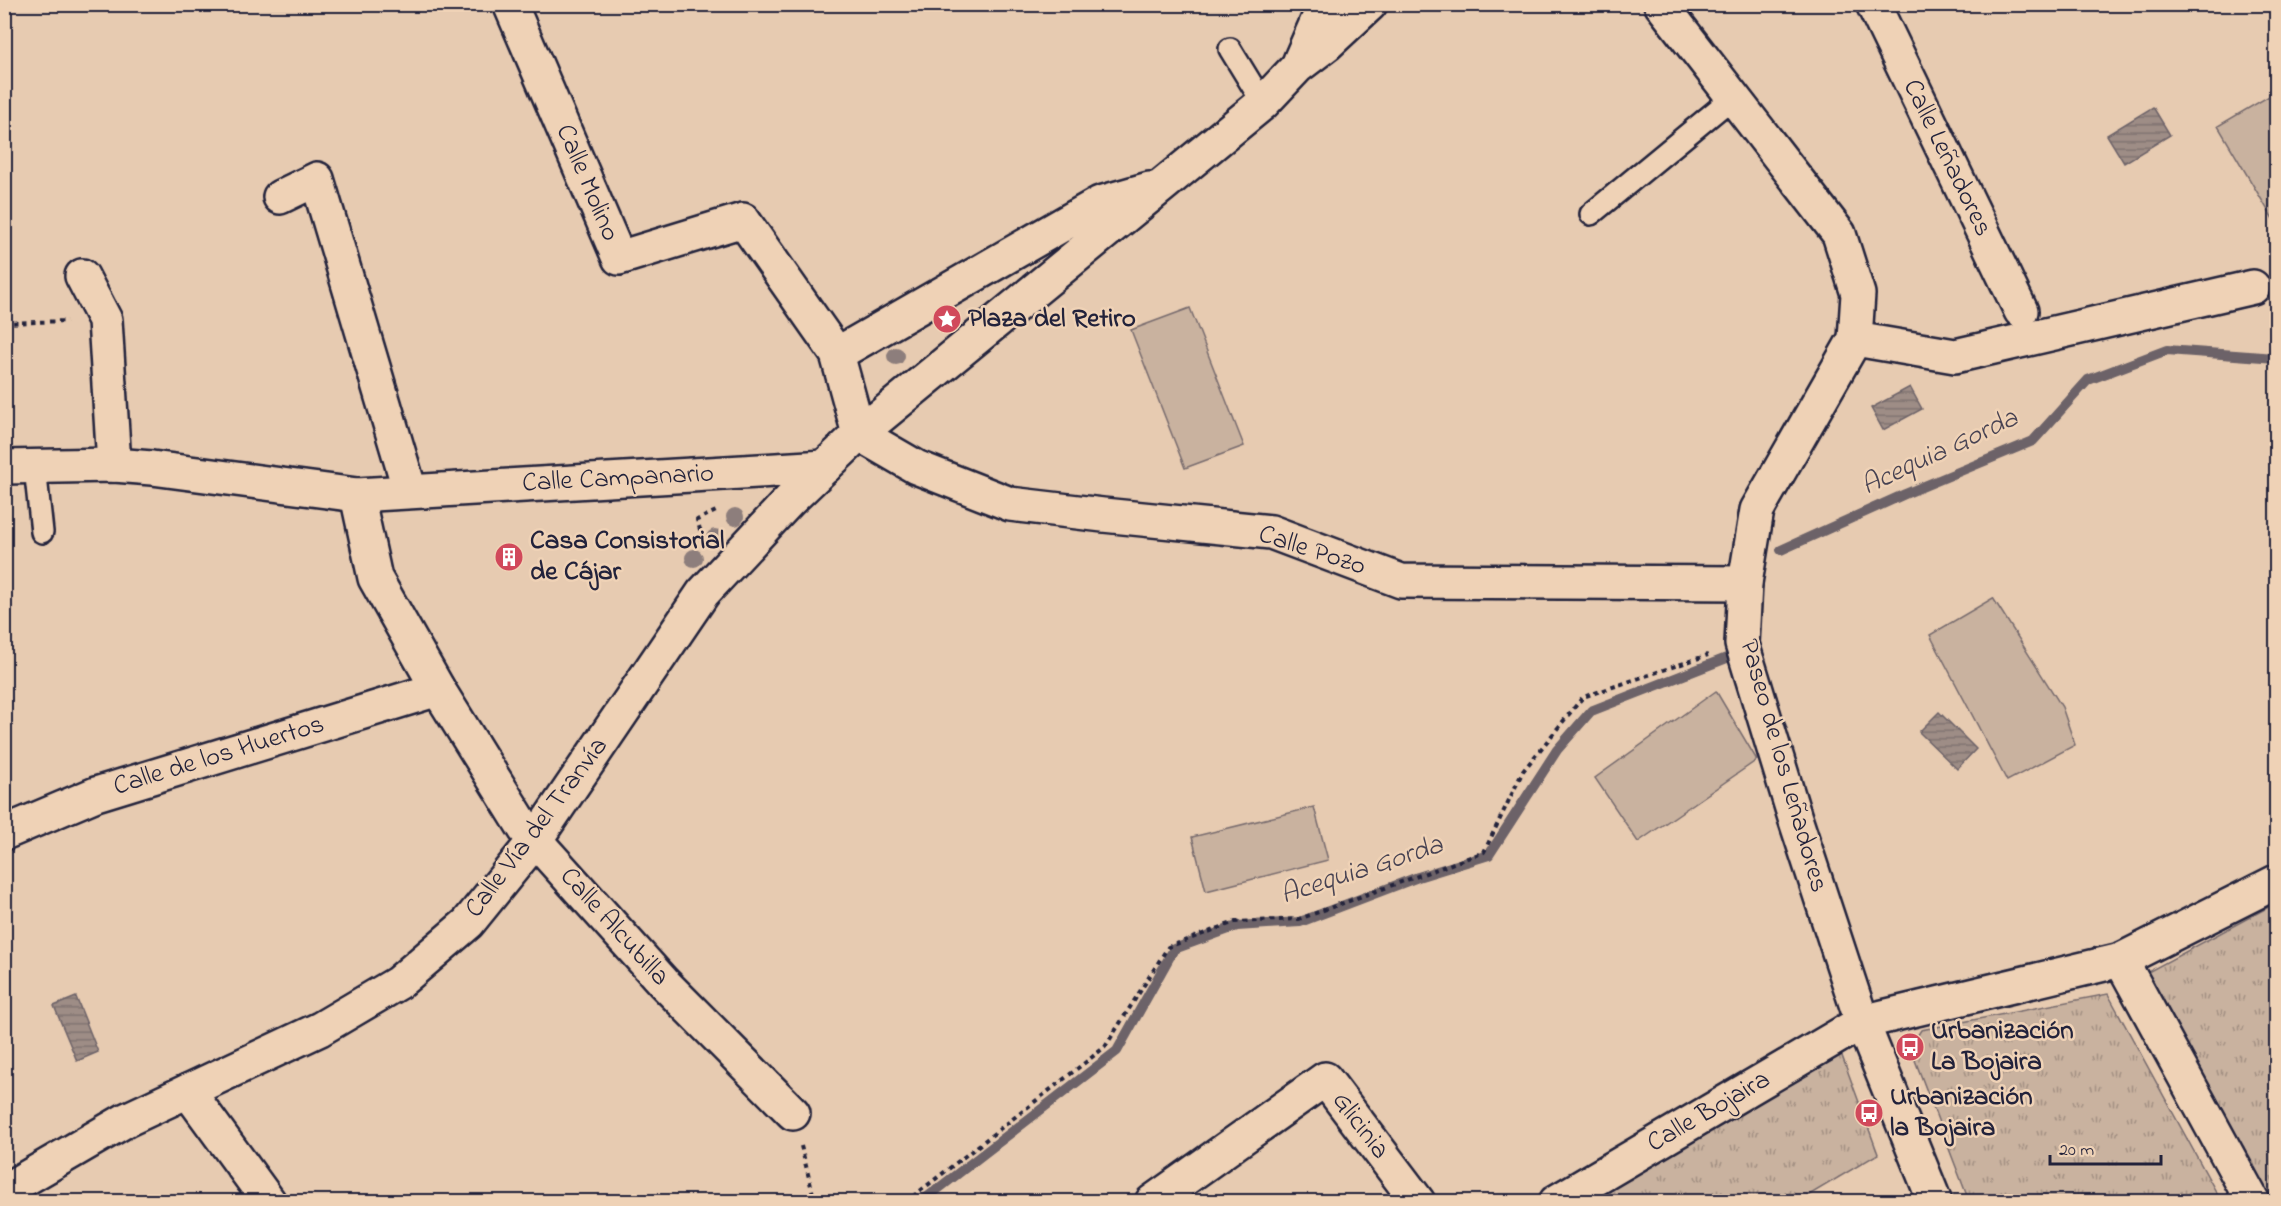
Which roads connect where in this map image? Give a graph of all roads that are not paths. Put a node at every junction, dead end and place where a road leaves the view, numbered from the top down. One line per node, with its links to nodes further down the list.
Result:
1 (510, 4): 17 (street, Calle Molino)
2 (1326, 4): 7 (street)
3 (1370, 4): 7 (street)
4 (1661, 4): 8 (street, Paseo de los Leñadores)
5 (1873, 4): 15 (street, Calle Leñadores)
6 (1230, 49): 9 (lane)
7 (1298, 66): 9 (street)
8 (1732, 97): 12 (lane); 16 (street, Paseo de los Leñadores)
9 (1263, 104): 10 (street)
10 (1163, 185): 17 (street); 18 (street)
11 (280, 196): 22 (street)
12 (1591, 214)
13 (82, 276): 19 (street)
14 (2253, 287): 16 (street)
15 (2021, 311)
16 (1855, 339): 25 (street, Paseo de los Leñadores)
17 (837, 354): 18 (street)
18 (859, 434): 21 (street, Calle Vía del Tranvía); 25 (street, Calle Pozo)
19 (114, 465): 20 (street, Calle Campanario); 23 (street, Calle Campanario)
20 (20, 467): 24 (lane)
21 (825, 467): 22 (street, Calle Campanario); 28 (street, Calle Vía del Tranvía)
22 (410, 491): 23 (street, Calle Campanario)
23 (357, 495): 26 (street, Calle Alcubilla)
24 (42, 532)
25 (1745, 583): 31 (street, Paseo de los Leñadores)
26 (438, 689): 27 (street, Calle de los Huertos); 28 (street, Calle Alcubilla)
27 (4, 833)
28 (536, 839): 32 (street, Calle Vía del Tranvía); 33 (street, Calle Alcubilla)
29 (2277, 882): 30 (street, Calle Bojaira)
30 (2121, 960): 31 (street, Calle Bojaira); 40 (street)
31 (1862, 1022): 38 (street, Calle Bojaira); 39 (street, Paseo de los Leñadores)
32 (188, 1091): 34 (street, Calle Vía del Tranvía); 35 (street)
33 (793, 1113)
34 (4, 1191)
35 (269, 1202)
36 (1152, 1202): 37 (street, Glicinia)
37 (1418, 1202)
38 (1556, 1202)
39 (1935, 1202)
40 (2253, 1202)

